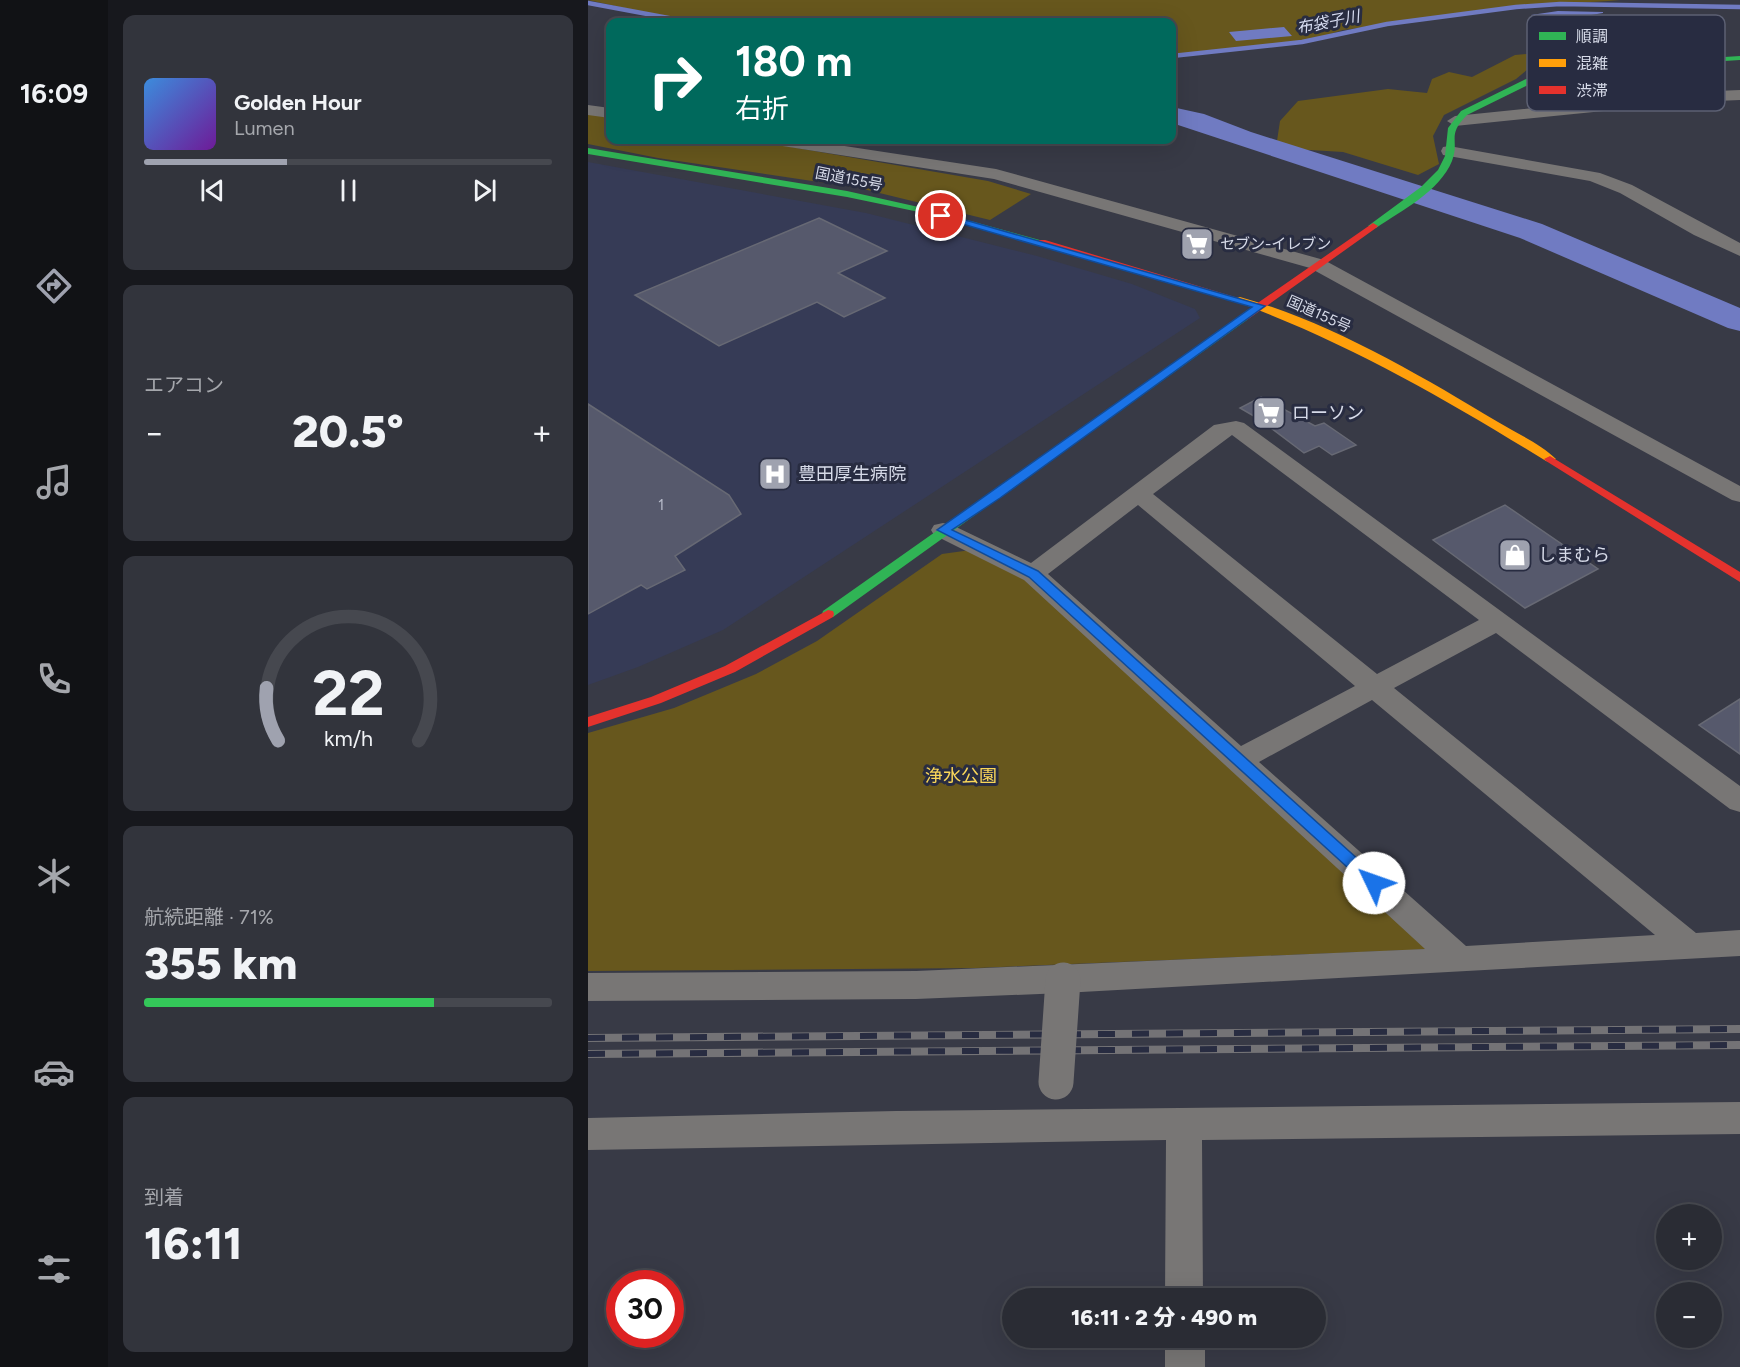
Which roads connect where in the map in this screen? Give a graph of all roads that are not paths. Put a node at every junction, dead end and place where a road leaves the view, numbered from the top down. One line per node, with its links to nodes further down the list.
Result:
1 (1740, 57): 2 (main road)
2 (1725, 58)
3 (1527, 82): 9 (main road)
4 (1740, 95): 5 (street)
5 (1725, 96)
6 (588, 110): 8 (street)
7 (1560, 111): 9 (street)
8 (606, 112)
9 (1455, 122): 12 (main road)
10 (803, 144): 14 (street)
11 (588, 151): 15 (main road, 国道155号)
12 (1449, 152): 13 (street); 14 (main road)
13 (1740, 250)
14 (1317, 264): 15 (main road); 17 (street)
15 (1260, 306): 18 (main road); 20 (main road, 国道155号)
16 (1139, 494): 19 (street); 21 (street); 22 (street)
17 (1740, 495)
18 (943, 530): 19 (street); 23 (main road)
19 (1033, 574): 24 (street)
20 (1740, 578)
21 (1496, 622): 22 (street); 25 (street)
22 (1374, 688): 24 (street); 27 (street)
23 (588, 722)
24 (1239, 760): 28 (street)
25 (1740, 801)
26 (1740, 943): 27 (street)
27 (1690, 946): 28 (street)
28 (1459, 960): 29 (street)
29 (1063, 980): 30 (street); 33 (street, bridge)
30 (588, 987)
31 (1740, 1118): 32 (street)
32 (1184, 1125): 33 (street); 35 (street)
33 (1054, 1126): 34 (street)
34 (588, 1134)
35 (1185, 1288)
36 (1185, 1348): 37 (street)
37 (1185, 1367)

